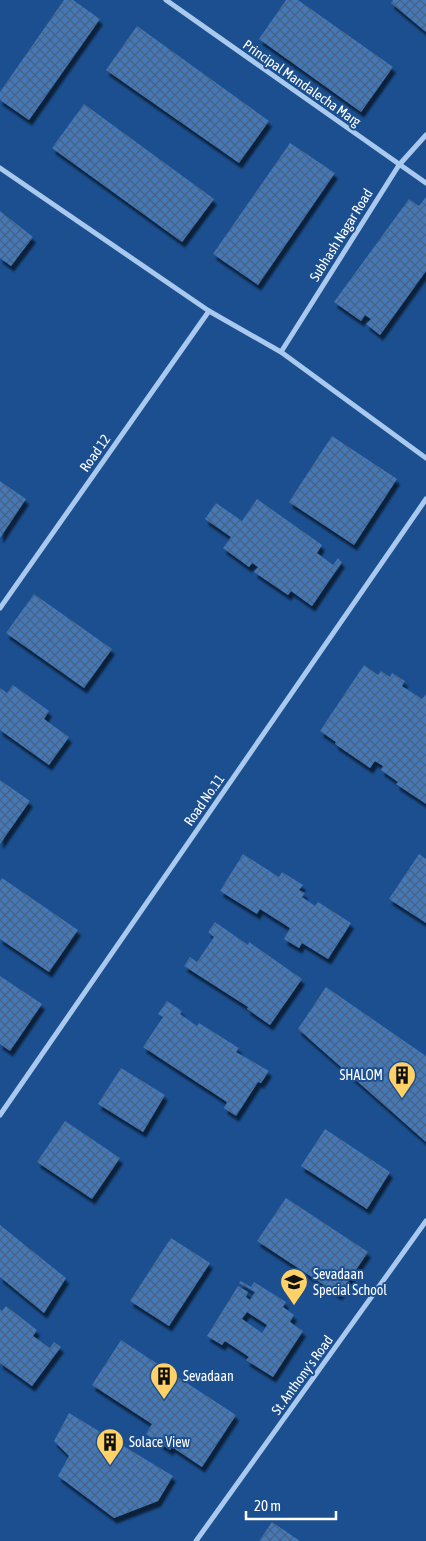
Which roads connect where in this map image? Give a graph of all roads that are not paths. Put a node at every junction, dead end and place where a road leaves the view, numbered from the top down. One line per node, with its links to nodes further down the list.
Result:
1 (166, 0): 3 (street, Principal Mandalecha Marg)
2 (426, 135): 3 (street, Subhash Nagar Road)
3 (399, 165): 5 (street, Principal Mandalecha Marg); 7 (street, Subhash Nagar Road)
4 (0, 168): 6 (street)
5 (426, 183)
6 (209, 310): 7 (street); 10 (street, Road 12)
7 (281, 352): 8 (street)
8 (426, 458)
9 (426, 498): 11 (street, Road No.11)
10 (0, 608)
11 (0, 1115)
12 (426, 1221): 13 (street, St. Anthony's Road)
13 (196, 1541)

